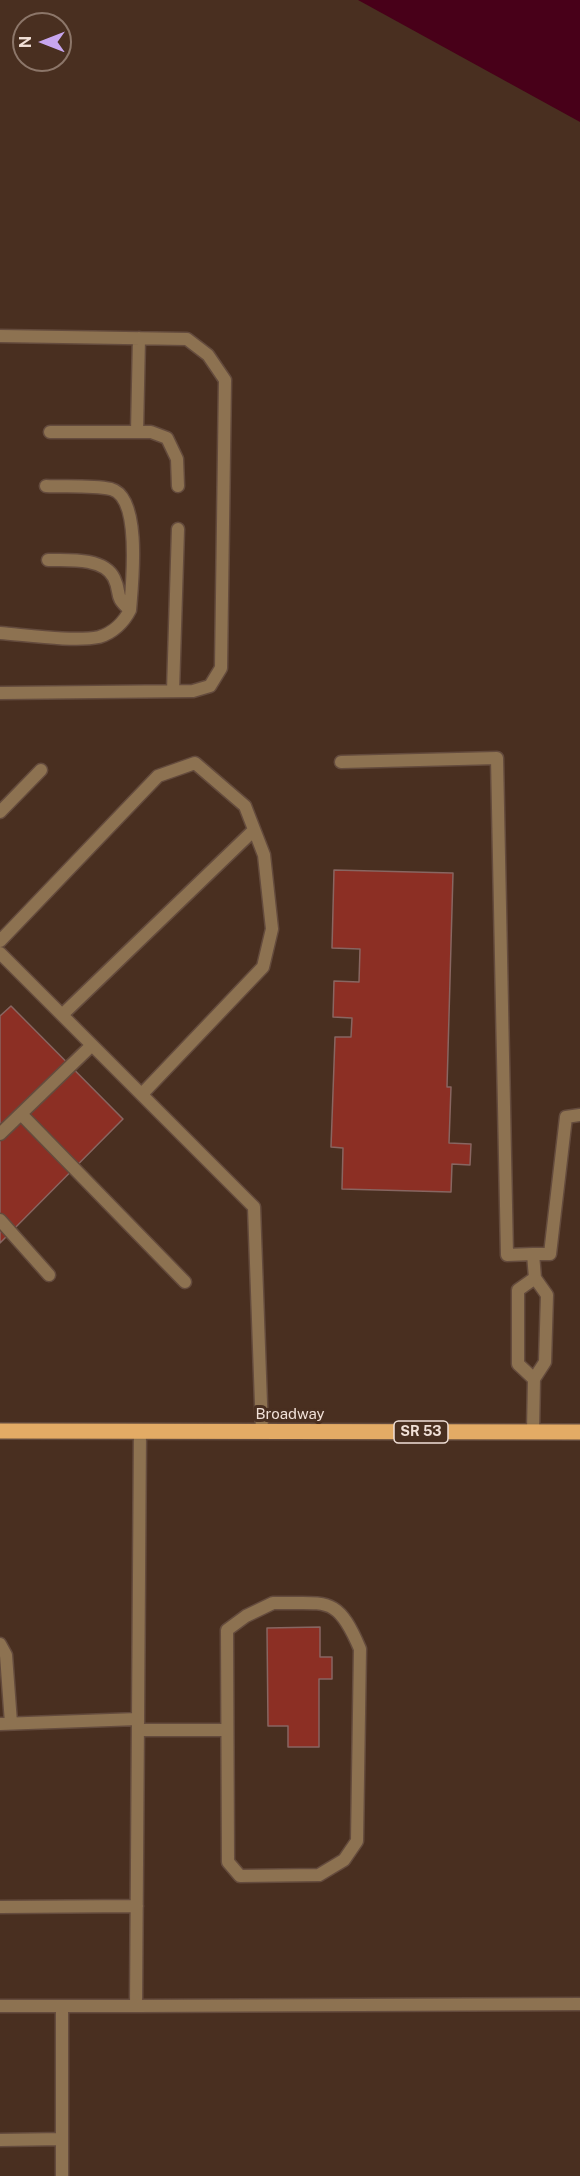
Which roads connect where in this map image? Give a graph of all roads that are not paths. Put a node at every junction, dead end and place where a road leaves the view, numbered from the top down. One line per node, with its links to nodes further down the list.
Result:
1 (0, 336): 2 (lane)
2 (139, 338): 4 (lane); 11 (lane)
3 (50, 432): 4 (lane)
4 (137, 432): 6 (lane)
5 (46, 486): 9 (lane)
6 (178, 486)
7 (178, 529): 11 (lane)
8 (48, 560): 9 (lane)
9 (130, 610): 10 (lane)
10 (0, 633)
11 (173, 691): 12 (lane)
12 (0, 693)
13 (341, 762): 26 (lane)
14 (41, 770): 15 (lane)
15 (0, 812)
16 (254, 830): 17 (lane); 19 (lane); 21 (lane)
17 (0, 941)
18 (0, 952): 19 (lane)
19 (62, 1015): 20 (lane)
20 (92, 1046): 21 (lane); 22 (lane)
21 (142, 1094): 34 (lane)
22 (21, 1114): 24 (lane); 29 (lane)
23 (580, 1115): 26 (lane)
24 (0, 1134)
25 (0, 1220): 27 (lane)
26 (533, 1254): 28 (lane)
27 (49, 1275)
28 (535, 1278): 30 (lane); 30 (lane)
29 (185, 1282)
30 (534, 1379): 33 (lane)
31 (0, 1431): 32 (main road, Broadway / SR 53)
32 (140, 1431): 34 (main road, Broadway / SR 53); 38 (lane)
33 (533, 1431): 34 (main road, Broadway / SR 53); 35 (main road, Broadway / SR 53)
34 (262, 1432)
35 (580, 1432)
36 (0, 1644): 37 (lane)
37 (5, 1723): 38 (lane)
38 (138, 1725): 39 (lane); 40 (lane)
39 (227, 1730): 39 (lane)
40 (137, 1906): 41 (lane); 45 (lane)
41 (0, 1907)
42 (580, 2004): 45 (lane)
43 (0, 2006): 44 (lane)
44 (62, 2006): 45 (lane); 46 (lane)
45 (136, 2006)
46 (62, 2139): 47 (lane); 48 (lane)
47 (0, 2140)
48 (62, 2176)

